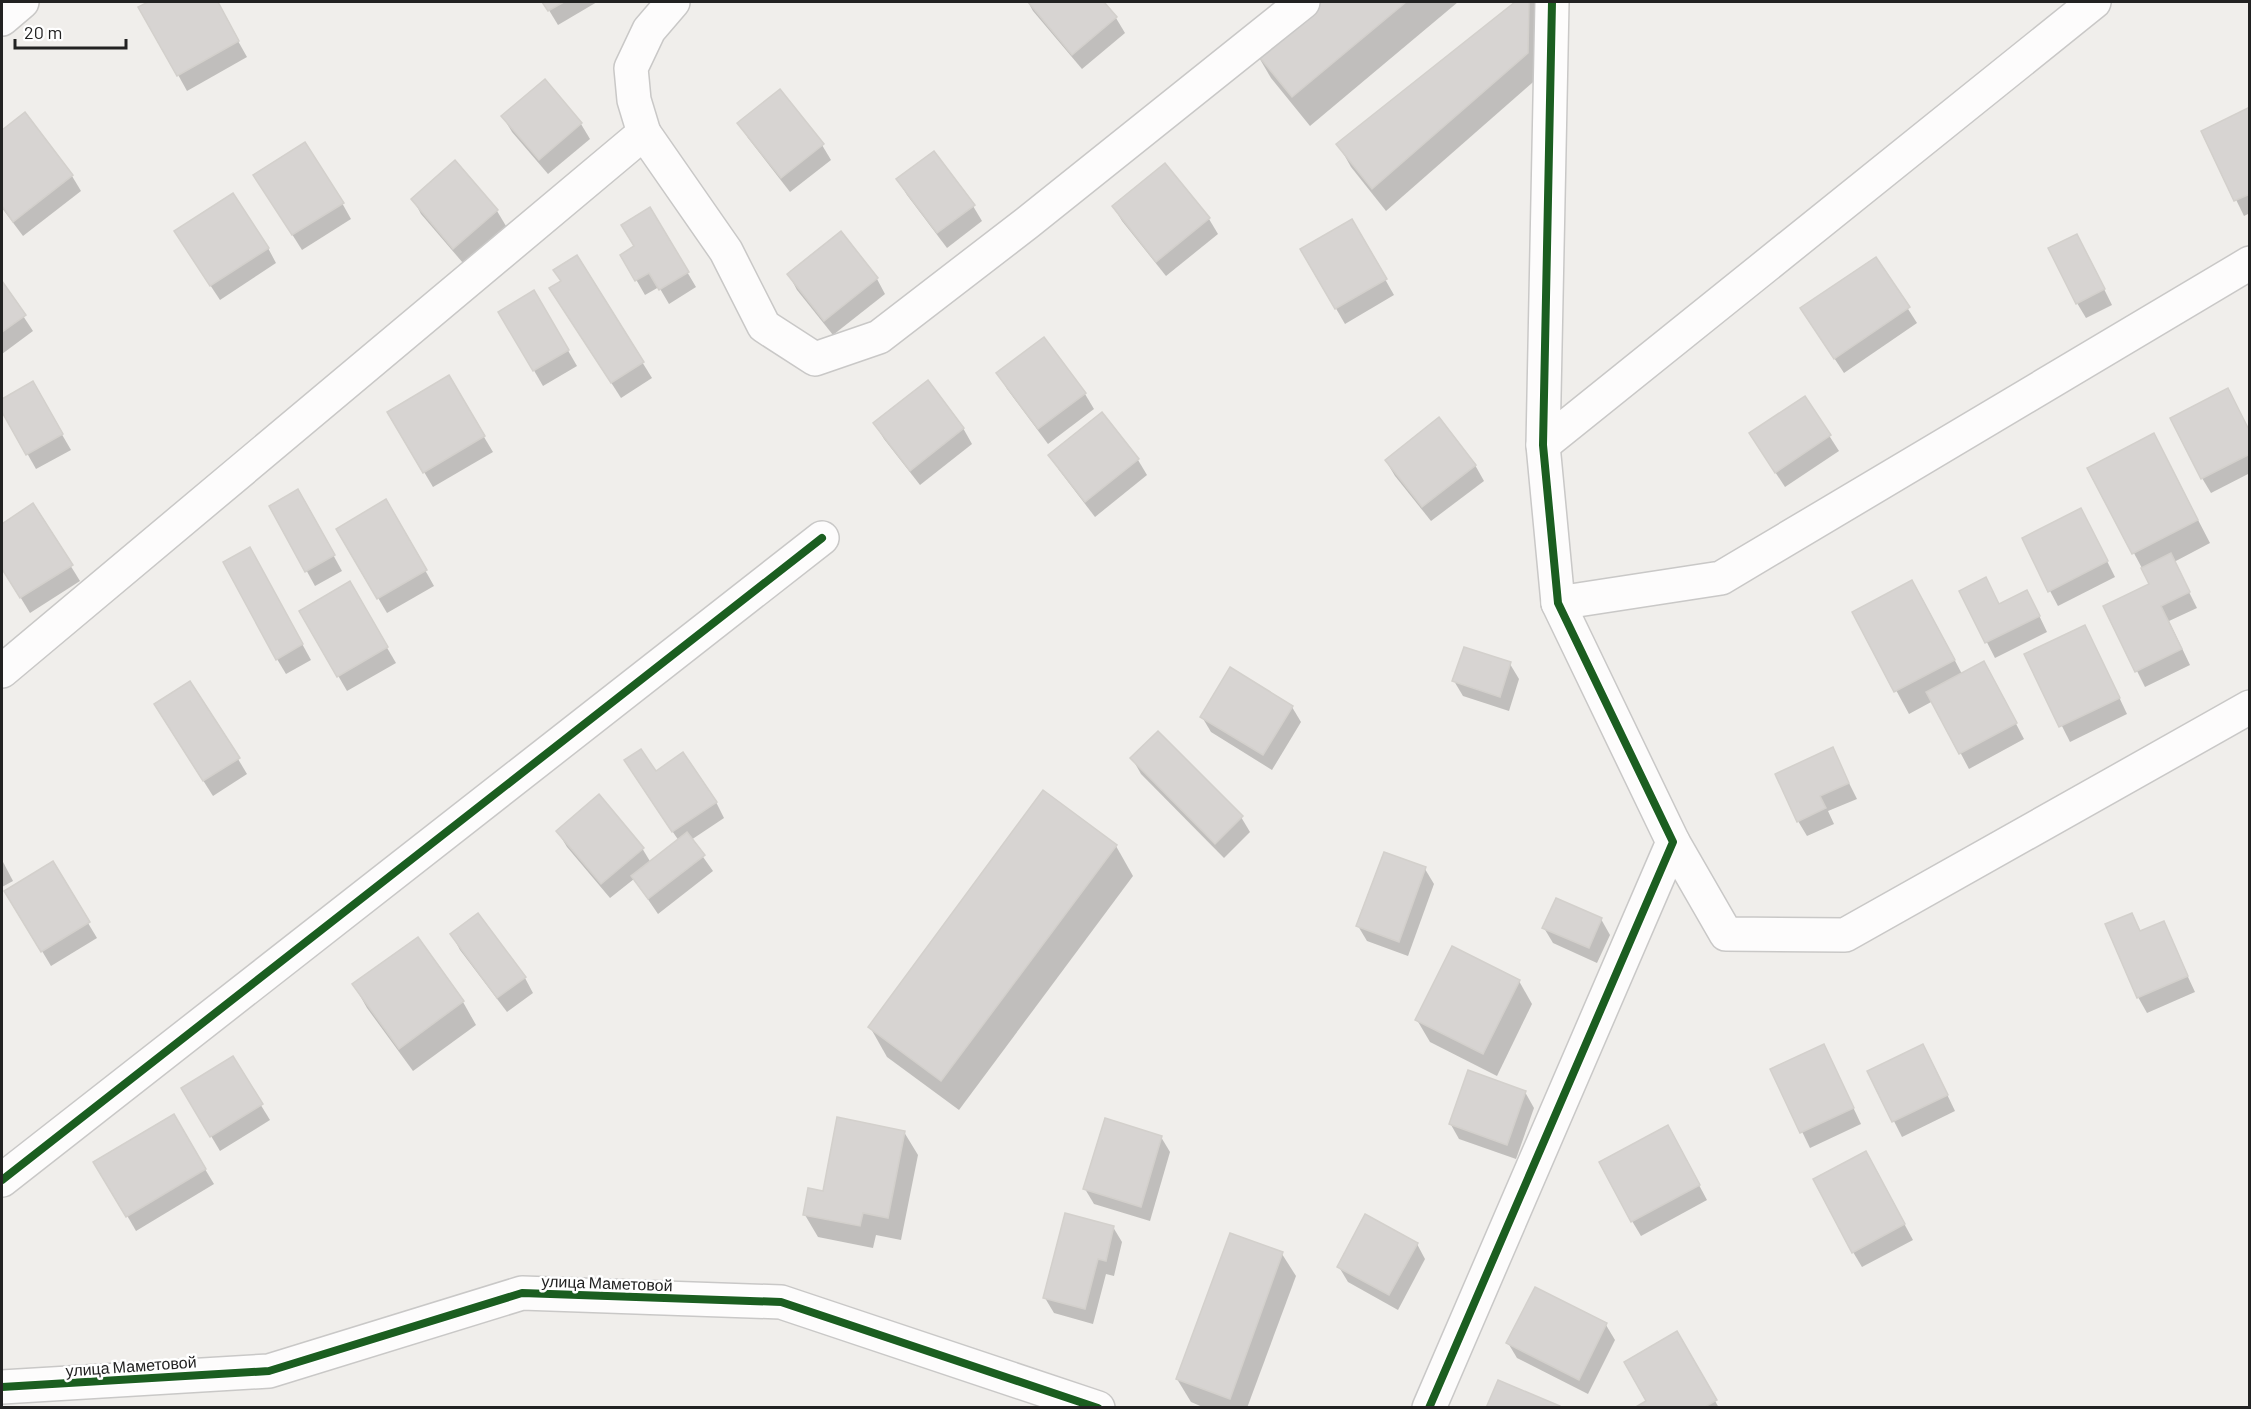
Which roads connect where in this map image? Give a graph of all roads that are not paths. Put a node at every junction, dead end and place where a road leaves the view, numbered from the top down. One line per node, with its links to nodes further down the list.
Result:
1 (22, 2): 6 (street)
2 (673, 2): 7 (street)
3 (1303, 2): 7 (street)
4 (1552, 2): 9 (street)
5 (2094, 2): 9 (street)
6 (2, 19)
7 (644, 133): 12 (street)
8 (2250, 263): 11 (street)
9 (1543, 446): 11 (street)
10 (822, 538): 15 (street)
11 (1558, 603): 14 (street)
12 (2, 671)
13 (2250, 707): 14 (street)
14 (1673, 842): 18 (street)
15 (2, 1180)
16 (2, 1387): 17 (street, улица Маметовой)
17 (1098, 1407)
18 (1429, 1407)

